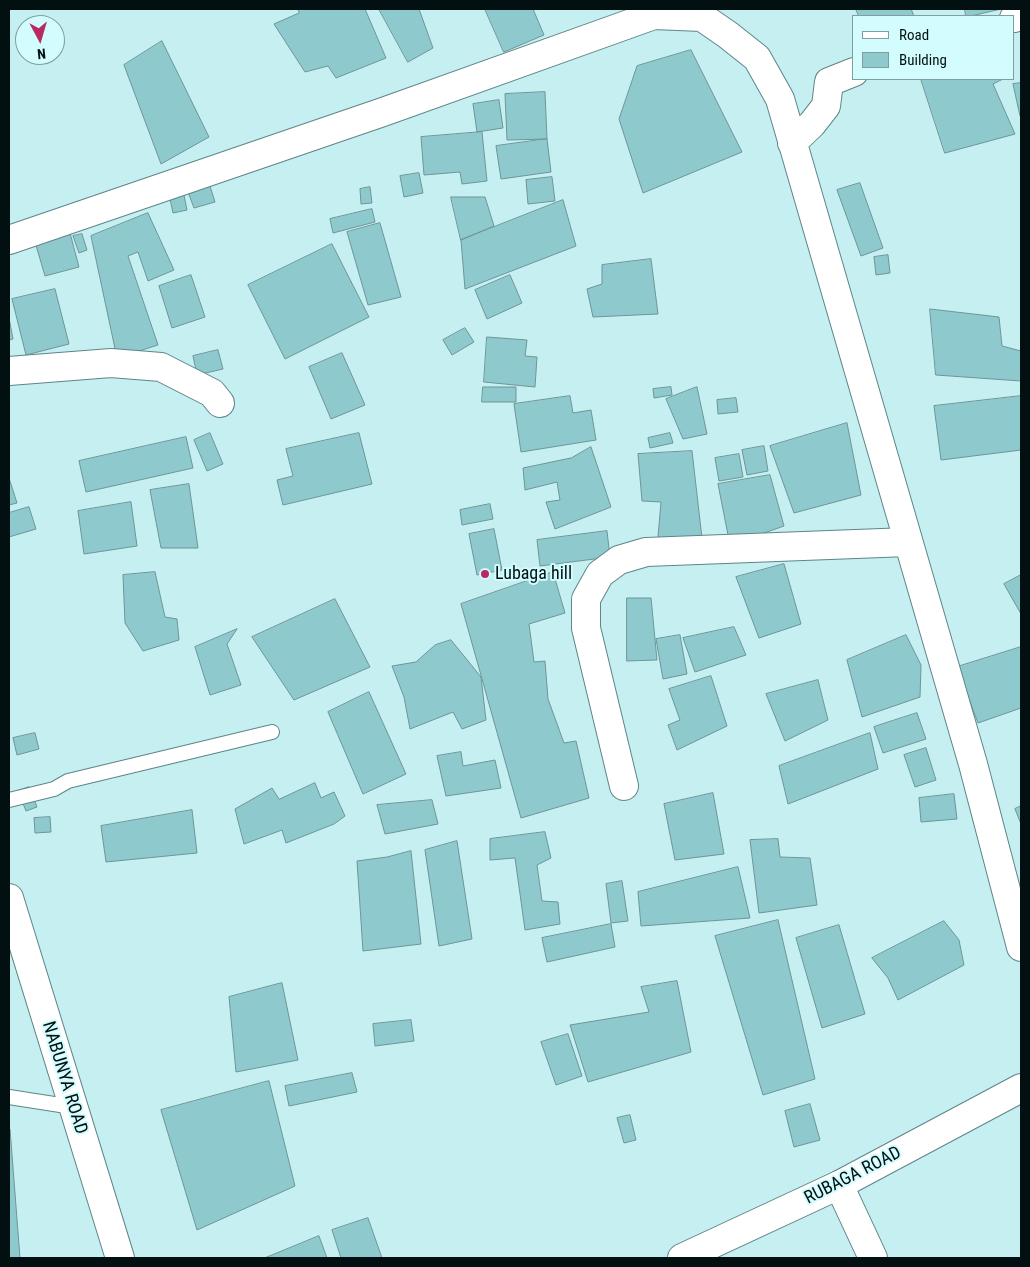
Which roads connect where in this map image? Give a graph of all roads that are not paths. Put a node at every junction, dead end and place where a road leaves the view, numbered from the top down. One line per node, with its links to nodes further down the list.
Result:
1 (652, 12): 3 (street); 4 (street)
2 (852, 73): 3 (street)
3 (792, 143): 7 (street)
4 (9, 240)
5 (9, 371): 6 (street)
6 (220, 403)
7 (908, 542): 9 (street); 12 (street)
8 (272, 732): 10 (lane)
9 (624, 786)
10 (9, 800)
11 (9, 898): 15 (street, NABUNYA ROAD)
12 (1021, 947)
13 (1021, 1088): 16 (street, RUBAGA ROAD)
14 (9, 1097): 15 (lane)
15 (73, 1107): 17 (street, NABUNYA ROAD)
16 (839, 1185): 18 (street, RUBAGA ROAD); 19 (street)
17 (120, 1258)
18 (682, 1258)
19 (873, 1258)

